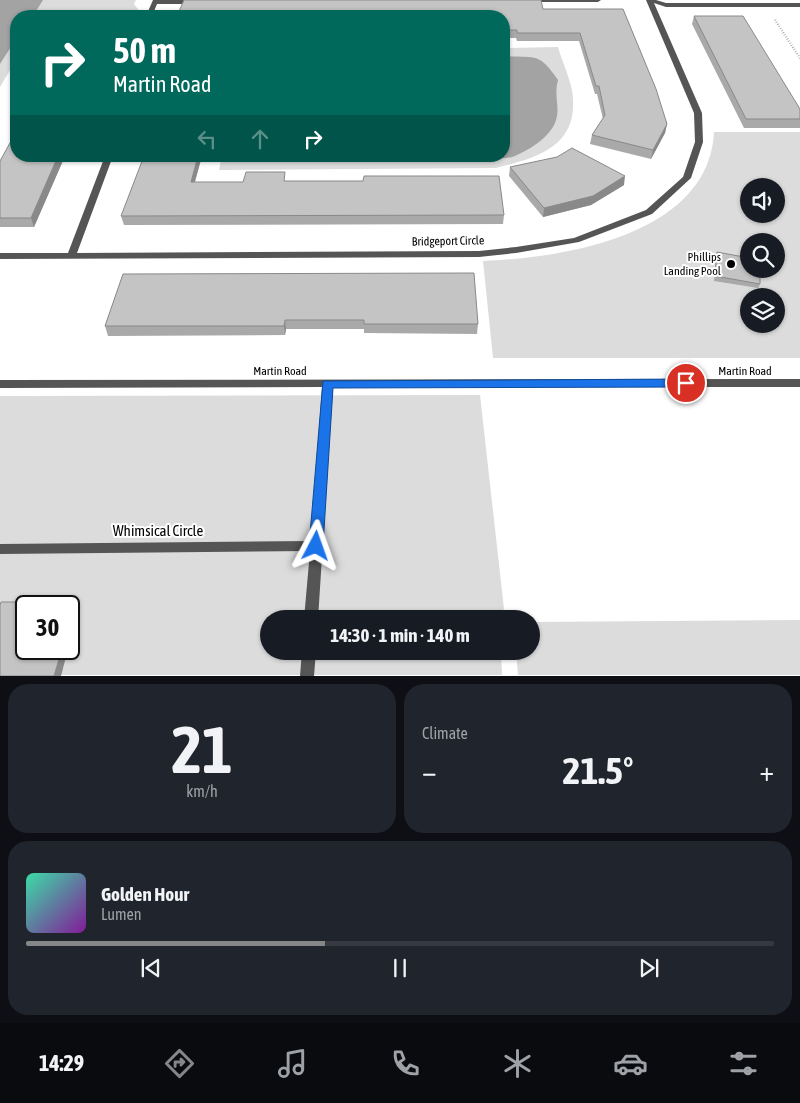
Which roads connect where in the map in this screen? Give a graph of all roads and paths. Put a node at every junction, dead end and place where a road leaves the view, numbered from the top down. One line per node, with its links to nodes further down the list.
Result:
1 (522, 0): 2 (street)
2 (598, 0)
3 (649, 0): 6 (street); 11 (street, Bridgeport Circle)
4 (156, 1): 5 (street)
5 (203, 2)
6 (800, 5)
7 (772, 15): 8 (path)
8 (800, 58)
9 (107, 162): 11 (street)
10 (0, 256): 11 (street, Bridgeport Circle)
11 (71, 256)
12 (800, 383): 14 (street, Martin Road)
13 (0, 384): 14 (street, Martin Road)
14 (328, 384): 15 (street)
15 (316, 546): 16 (street, Whimsical Circle); 17 (street)
16 (0, 549)
17 (312, 610)
18 (308, 660): 19 (street)
19 (307, 676)

